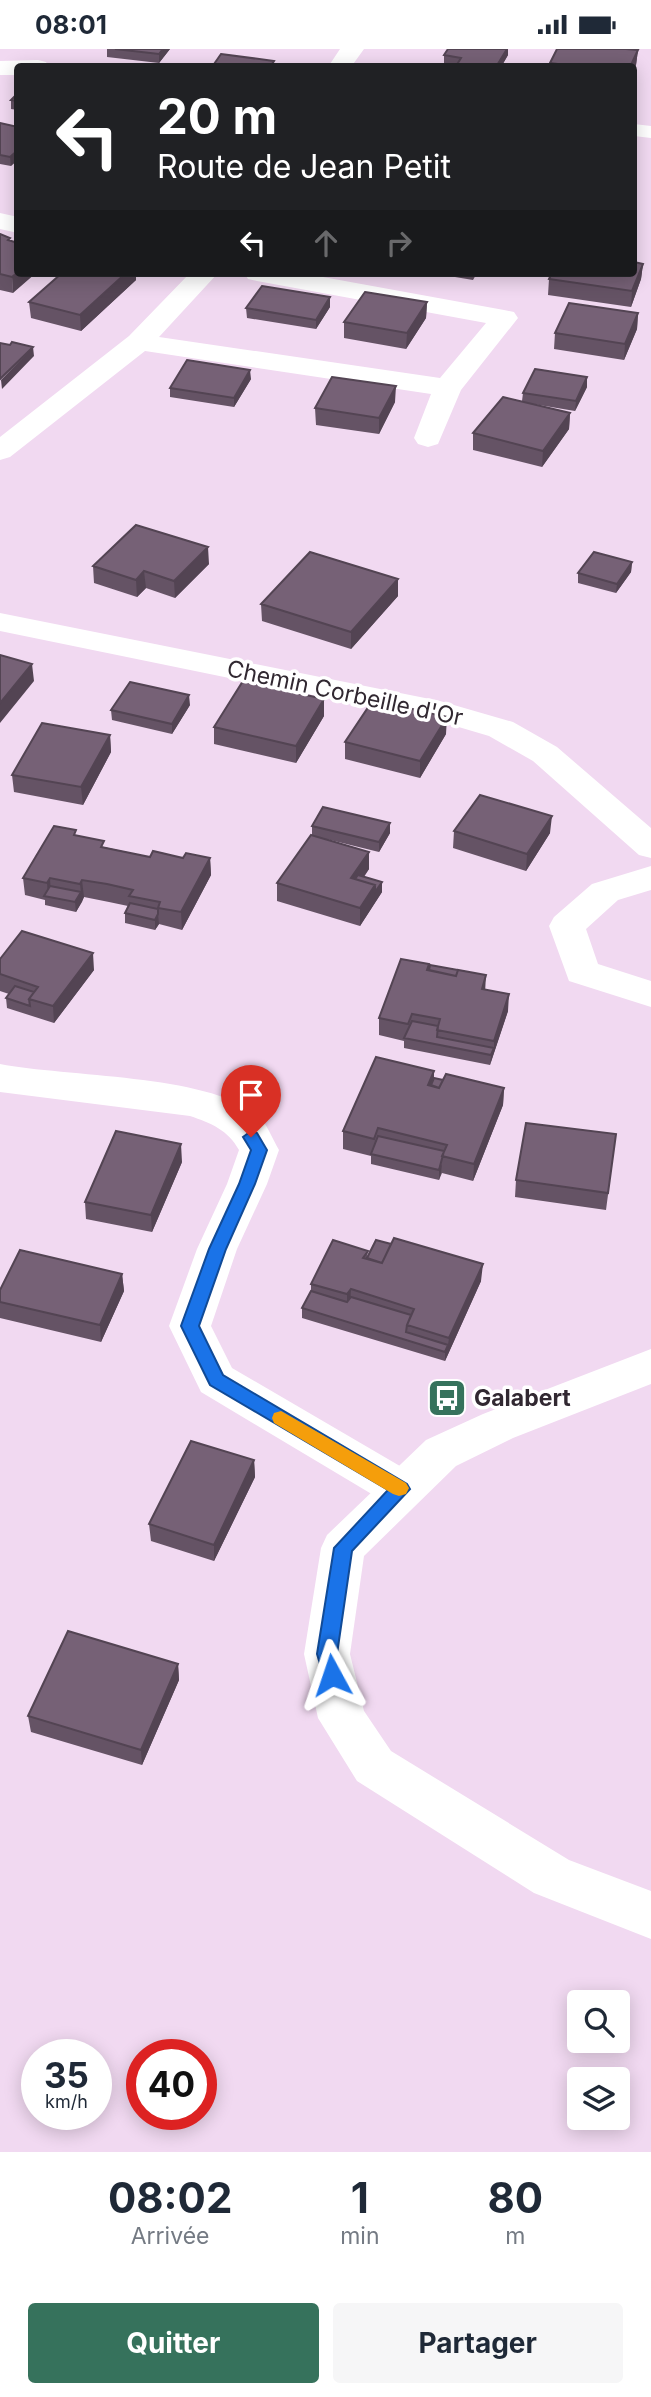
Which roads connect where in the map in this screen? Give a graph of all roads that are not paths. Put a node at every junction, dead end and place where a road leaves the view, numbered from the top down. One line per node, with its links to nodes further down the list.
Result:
1 (201, 277): 3 (street)
2 (279, 277): 4 (street)
3 (139, 342): 4 (street); 6 (street)
4 (447, 388): 5 (street)
5 (428, 438)
6 (0, 451)
7 (0, 622): 8 (street, Chemin Corbeille d'Or)
8 (651, 847)
9 (651, 877): 10 (street)
10 (651, 994)
11 (0, 1078): 13 (street)
12 (651, 1366): 13 (street)
13 (401, 1489): 14 (street)
14 (651, 1915)

